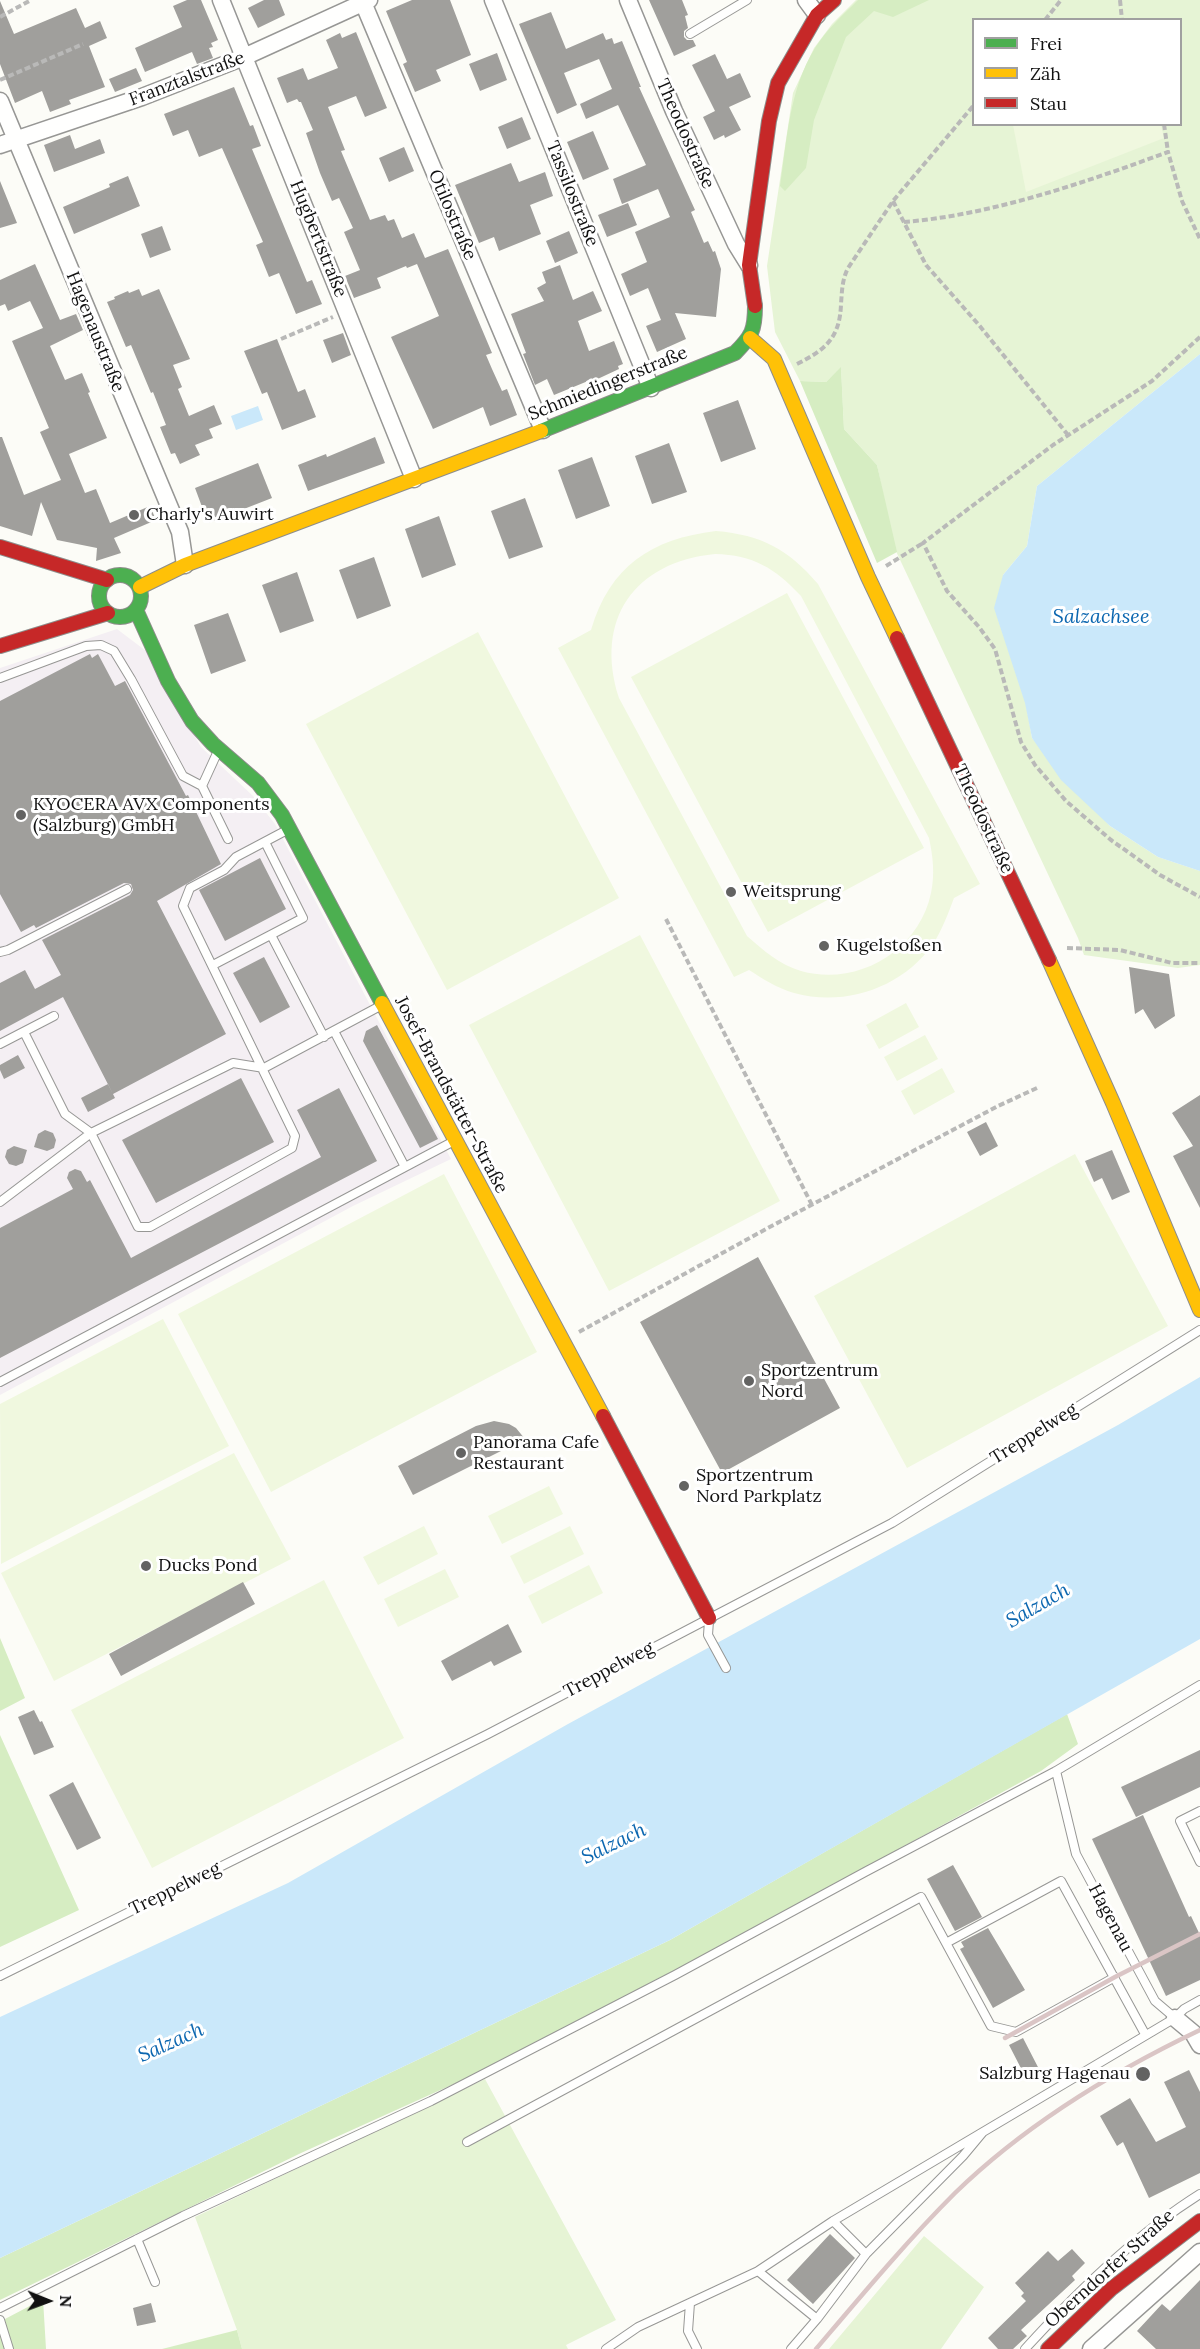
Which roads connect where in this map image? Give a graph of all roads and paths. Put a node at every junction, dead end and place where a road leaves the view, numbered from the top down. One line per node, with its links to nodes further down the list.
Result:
1 (31, 0): 12 (path)
2 (220, 0): 17 (street, Hugbertstraße)
3 (493, 0): 33 (street, Tassilostraße)
4 (628, 0): 27 (street, Theodostraße)
5 (747, 0): 15 (lane)
6 (806, 0): 11 (street)
7 (834, 0): 11 (street)
8 (1061, 0): 13 (path)
9 (1120, 0): 14 (path)
10 (365, 1): 17 (street, Franztalstraße); 34 (street, Otilostraße)
11 (817, 15): 27 (street)
12 (0, 17)
13 (1047, 18)
14 (1122, 18)
15 (690, 34)
16 (83, 44): 18 (path)
17 (244, 57): 22 (street, Franztalstraße); 28 (street, Hugbertstraße)
18 (0, 80)
19 (0, 101): 22 (street, Hagenaustraße)
20 (972, 107): 24 (path)
21 (1164, 126): 23 (path)
22 (8, 142): 39 (street, Hagenaustraße)
23 (1168, 152): 25 (path); 26 (path)
24 (893, 201): 25 (path); 32 (path)
25 (904, 222): 35 (path)
26 (1200, 239)
27 (749, 265): 30 (street)
28 (347, 312): 31 (path); 36 (street, Hugbertstraße)
29 (1200, 337): 35 (path)
30 (750, 338): 32 (street, Theodostraße); 33 (street, Schmiedingerstraße)
31 (281, 339)
32 (780, 372): 40 (street, Theodostraße)
33 (651, 387): 34 (street, Schmiedingerstraße)
34 (543, 430): 36 (street, Schmiedingerstraße)
35 (1069, 435): 37 (path)
36 (414, 479): 39 (street, Schmiedingerstraße)
37 (923, 543): 40 (path); 53 (path)
38 (0, 547): 41 (street)
39 (185, 565): 42 (street, Schmiedingerstraße)
40 (868, 577): 57 (street, Theodostraße)
41 (107, 580): 42 (street); 44 (street)
42 (140, 587): 43 (street)
43 (136, 610): 44 (street); 47 (street, Josef-Brandstätter-Straße)
44 (108, 613): 45 (street)
45 (0, 646)
46 (0, 678): 48 (lane)
47 (219, 750): 48 (lane); 49 (street, Josef-Brandstätter-Straße)
48 (202, 786): 50 (lane)
49 (290, 829): 51 (lane); 60 (street, Josef-Brandstätter-Straße)
50 (228, 839)
51 (265, 842): 55 (lane); 59 (lane)
52 (127, 889): 56 (lane)
53 (1200, 897)
54 (666, 919): 72 (path)
55 (271, 935): 59 (lane); 64 (lane)
56 (0, 952)
57 (1048, 957): 58 (path); 73 (street, Theodostraße)
58 (1200, 963)
59 (213, 965): 66 (lane)
60 (383, 1005): 62 (lane); 69 (street, Josef-Brandstätter-Straße)
61 (54, 1016): 63 (lane)
62 (334, 1031): 64 (lane); 70 (lane)
63 (24, 1032): 65 (lane); 68 (lane)
64 (324, 1036): 66 (lane)
65 (0, 1044)
66 (264, 1068): 68 (lane); 68 (lane)
67 (1036, 1088): 72 (path)
68 (91, 1134): 71 (lane)
69 (455, 1141): 70 (lane); 75 (street, Josef-Brandstätter-Straße)
70 (405, 1167): 76 (lane)
71 (0, 1202)
72 (812, 1205): 75 (path)
73 (1200, 1310)
74 (1200, 1330): 77 (lane, Treppelweg)
75 (563, 1340): 77 (street, Josef-Brandstätter-Straße)
76 (0, 1382)
77 (709, 1618): 78 (lane); 84 (lane, Treppelweg)
78 (726, 1668)
79 (1200, 1685): 80 (lane)
80 (1056, 1771): 87 (lane, Hagenau); 95 (lane)
81 (1200, 1811): 82 (lane)
82 (1200, 1862)
83 (946, 1943): 85 (lane); 85 (lane); 91 (lane)
84 (0, 1976)
85 (1115, 1977): 88 (lane)
86 (1200, 2000): 87 (lane)
87 (1175, 2018): 88 (lane); 89 (street, Hagenau)
88 (1145, 2034): 90 (lane)
89 (1200, 2045)
90 (987, 2127): 93 (lane); 97 (lane)
91 (467, 2142)
92 (1200, 2194): 108 (lane, Oberndorfer Straße)
93 (833, 2221): 97 (lane); 98 (lane)
94 (1200, 2221): 109 (street)
95 (137, 2239): 99 (lane); 101 (lane)
96 (1200, 2252): 110 (street)
97 (866, 2254): 102 (lane)
98 (758, 2271): 100 (lane); 102 (lane)
99 (154, 2282)
100 (690, 2303): 105 (lane); 106 (lane)
101 (0, 2308)
102 (817, 2319): 107 (lane)
103 (0, 2320): 104 (lane)
104 (9, 2349)
105 (606, 2349)
106 (697, 2349)
107 (791, 2349)
108 (1025, 2349)
109 (1048, 2349)
110 (1091, 2349)

